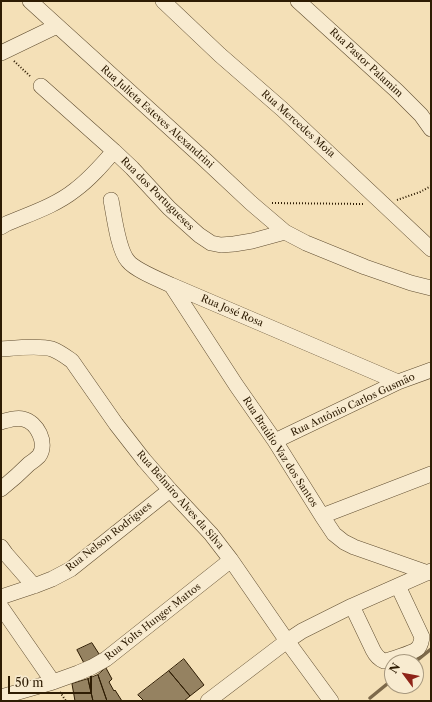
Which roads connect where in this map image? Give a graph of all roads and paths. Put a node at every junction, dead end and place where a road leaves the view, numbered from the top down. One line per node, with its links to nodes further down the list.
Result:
1 (298, 1): 7 (street, Rua Pastor Palamim)
2 (34, 3): 4 (street, Rua Julieta Esteves Alexandrini)
3 (170, 4): 12 (street, Rua Mercedes Moia)
4 (57, 26): 5 (street); 11 (street, Rua Julieta Esteves Alexandrini)
5 (2, 53): 6 (path)
6 (41, 86): 8 (street, Rua dos Portugueses)
7 (431, 129)
8 (114, 151): 13 (street); 14 (street, Rua dos Portugueses)
9 (431, 186): 12 (path)
10 (111, 200): 16 (street, Rua José Rosa)
11 (251, 203): 12 (path); 14 (street, Rua Julieta Esteves Alexandrini)
12 (384, 204): 15 (street, Rua Mercedes Moia)
13 (1, 227)
14 (285, 232): 17 (street)
15 (431, 249)
16 (171, 285): 20 (street, Rua José Rosa); 22 (street, Rua Braúlio Vaz dos Santos)
17 (431, 288)
18 (1, 349): 25 (street, Rua Belmiro Alves da Silva)
19 (431, 370): 20 (street, Rua Antônio Carlos Gusmão)
20 (398, 382): 22 (street, Rua Antônio Carlos Gusmão)
21 (1, 422): 24 (street)
22 (275, 441): 26 (street, Rua Braúlio Vaz dos Santos)
23 (431, 474): 26 (street)
24 (1, 489)
25 (170, 490): 28 (street, Rua Belmiro Alves da Silva); 30 (street, Rua Nelson Rodrigues)
26 (322, 516): 29 (street, Rua Braúlio Vaz dos Santos)
27 (1, 547): 30 (street)
28 (231, 560): 35 (street, Rua Belmiro Alves da Silva); 36 (street, Rua Yolts Hunger Mattos)
29 (429, 572): 31 (street)
30 (34, 586): 32 (street, Rua Nelson Rodrigues)
31 (398, 586): 33 (street); 33 (street)
32 (1, 597)
33 (352, 606): 35 (street)
34 (1, 607): 36 (street)
35 (287, 641): 38 (street); 39 (street, Rua Belmiro Alves da Silva)
36 (53, 682): 37 (street, Rua Yolts Hunger Mattos)
37 (1, 697)
38 (208, 701)
39 (331, 701)

